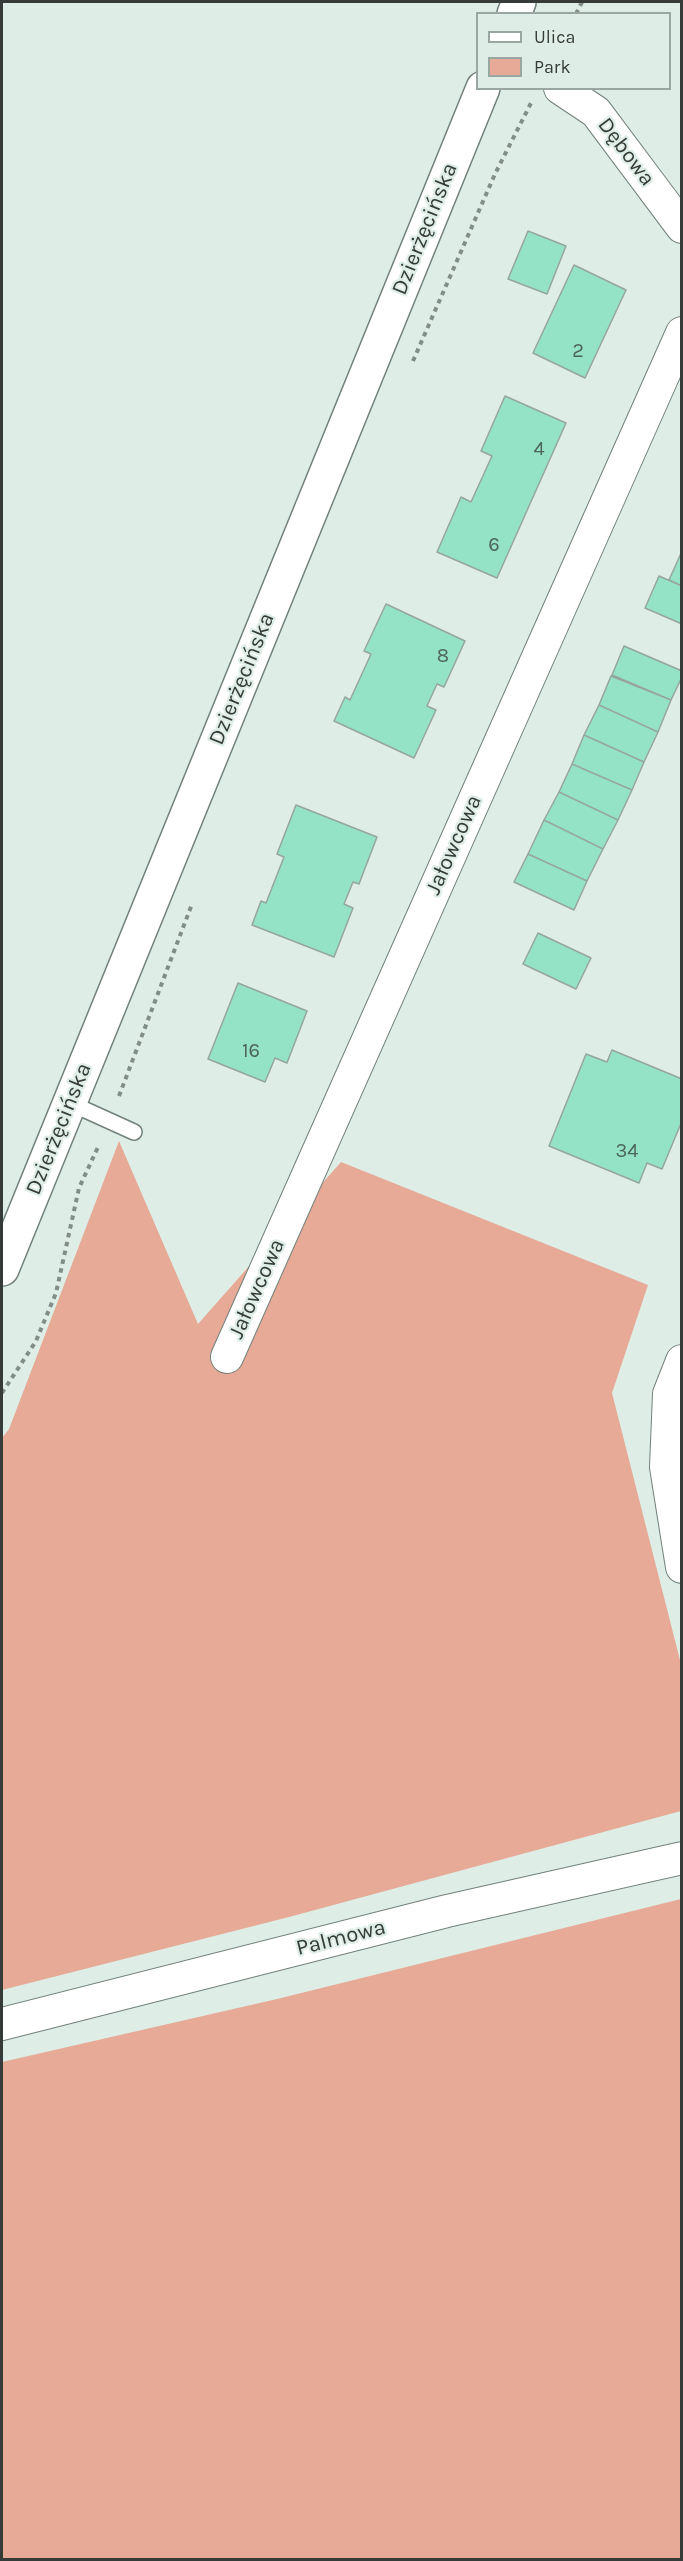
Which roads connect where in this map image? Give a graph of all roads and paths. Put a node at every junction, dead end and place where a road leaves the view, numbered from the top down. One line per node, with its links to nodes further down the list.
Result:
1 (482, 90): 7 (street, Dzierżęcińska)
2 (546, 94): 3 (street, Dębowa); 5 (path)
3 (681, 227)
4 (681, 333): 11 (street, Jałowcowa)
5 (409, 370)
6 (196, 893): 8 (path)
7 (70, 1103): 8 (lane); 10 (street, Dzierżęcińska)
8 (110, 1121): 9 (lane); 13 (path)
9 (134, 1131)
10 (2, 1269)
11 (227, 1357)
12 (681, 1361): 14 (street)
13 (2, 1393)
14 (681, 1567)
15 (681, 1858): 16 (street, Palmowa)
16 (2, 2024)

